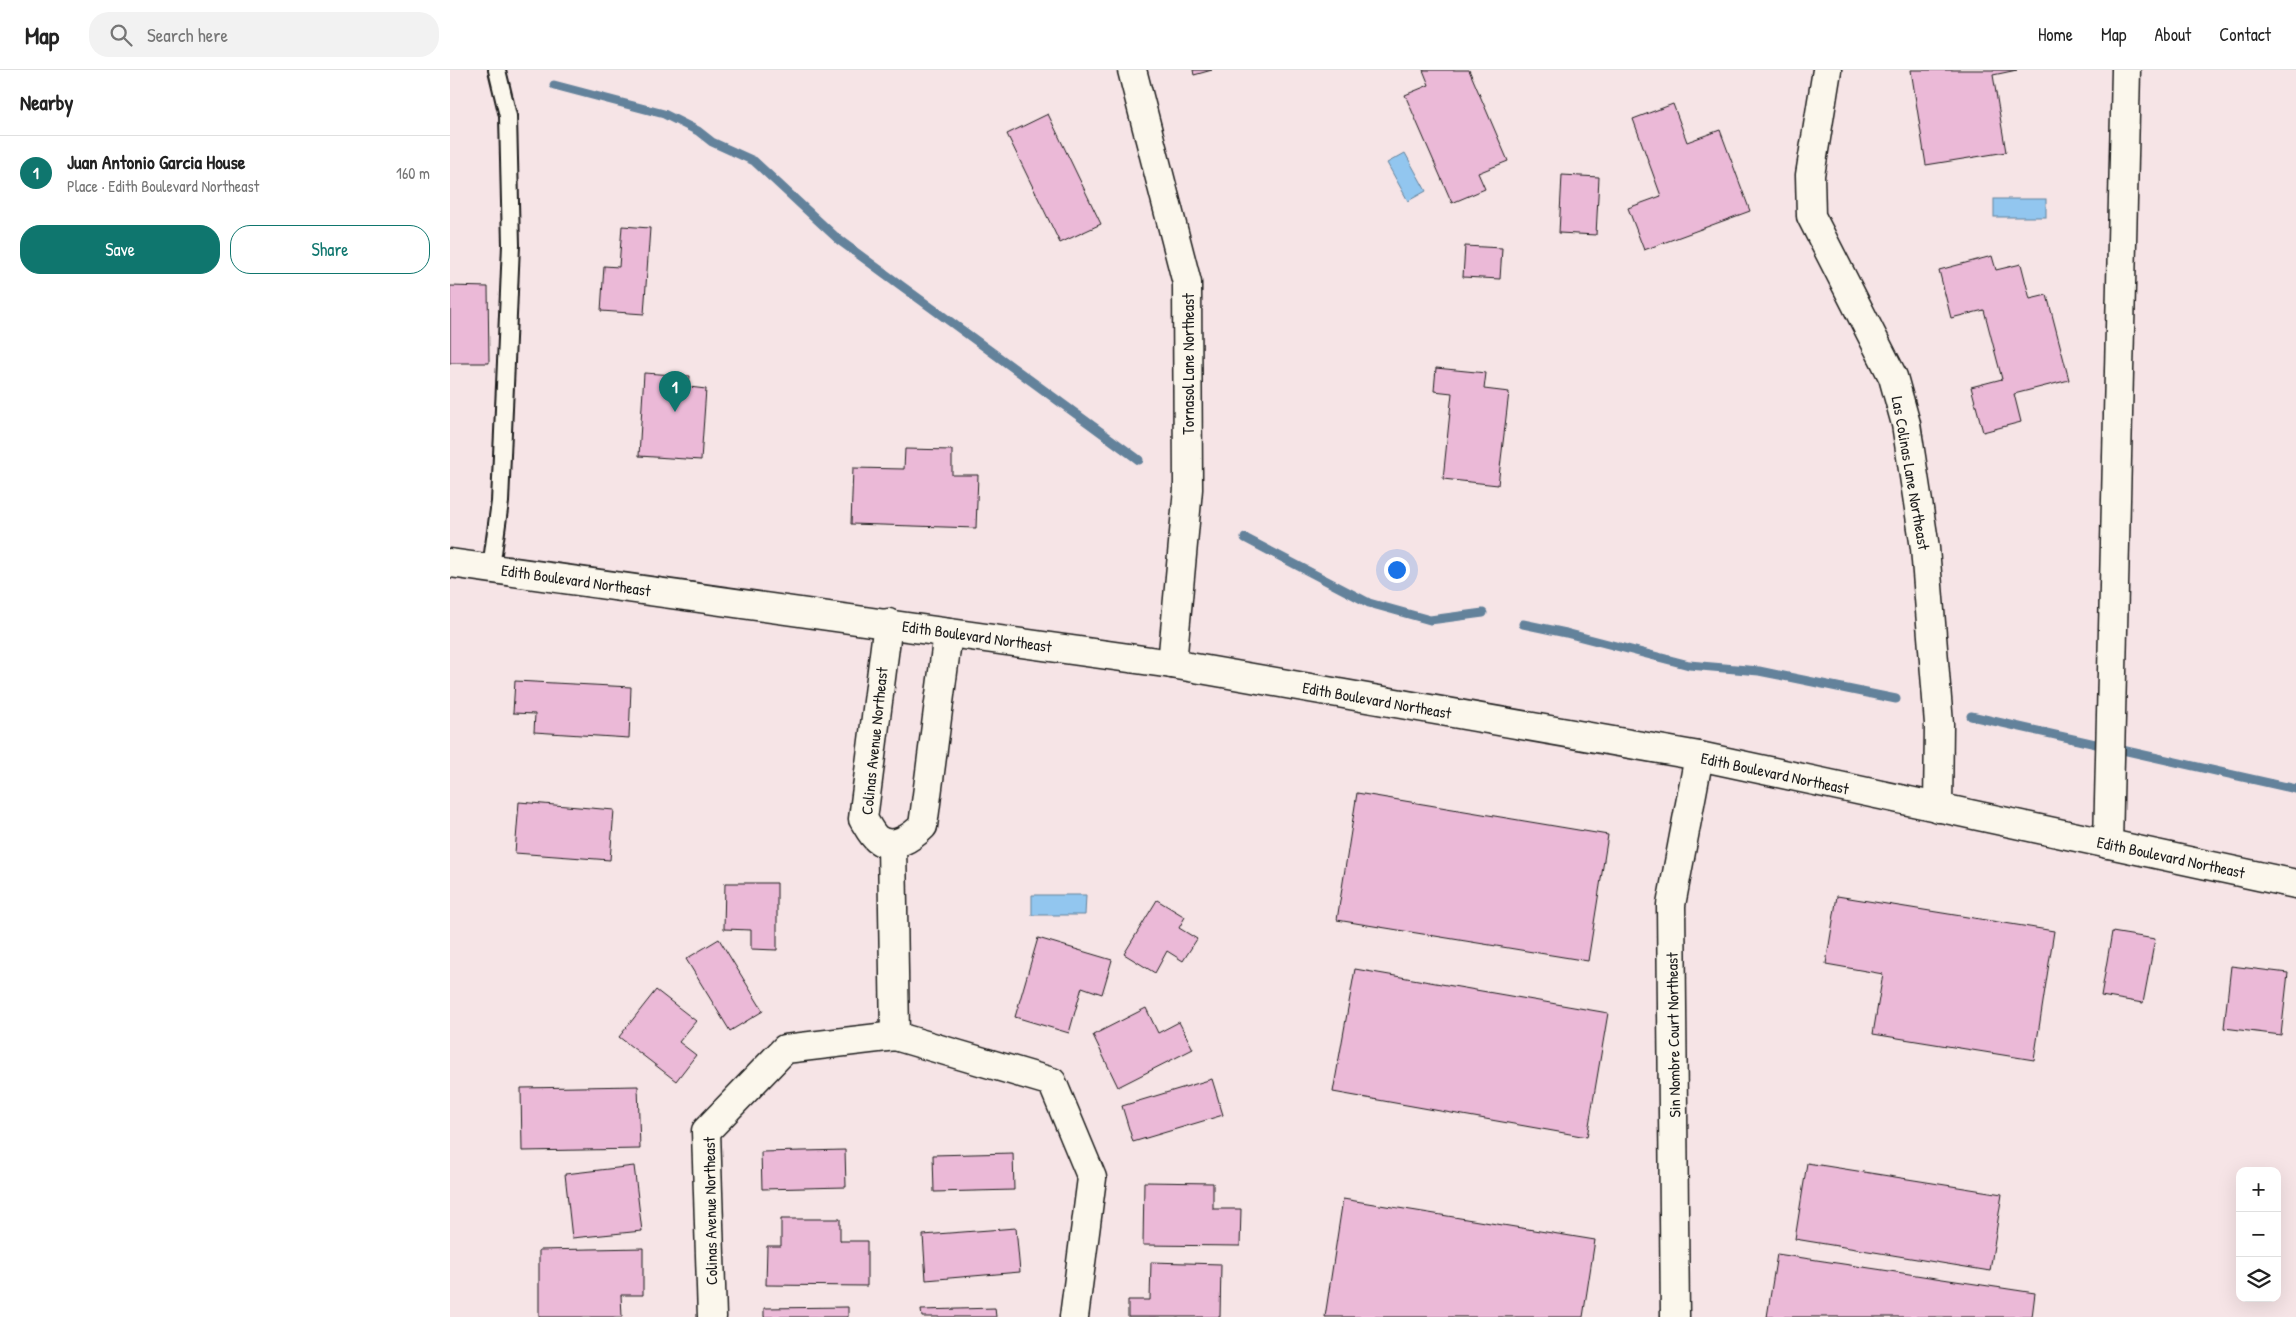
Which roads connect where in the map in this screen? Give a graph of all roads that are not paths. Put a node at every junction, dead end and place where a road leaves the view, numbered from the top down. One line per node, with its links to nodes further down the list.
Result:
1 (497, 70): 6 (lane)
2 (1132, 70): 9 (street, Tornasol Lane Northeast)
3 (1827, 70): 11 (street, Las Colinas Lane Northeast)
4 (2126, 70): 13 (street)
5 (450, 563): 6 (street, Edith Boulevard Northeast)
6 (491, 568): 7 (street, Edith Boulevard Northeast)
7 (888, 623): 8 (street, Edith Boulevard Northeast); 12 (street, Colinas Avenue Northeast)
8 (948, 633): 9 (street, Edith Boulevard Northeast); 12 (street)
9 (1172, 664): 10 (street, Edith Boulevard Northeast)
10 (1699, 756): 11 (street, Edith Boulevard Northeast); 18 (street, Sin Nombre Court Northeast)
11 (1938, 808): 13 (street, Edith Boulevard Northeast)
12 (892, 844): 15 (street)
13 (2108, 844): 14 (street, Edith Boulevard Northeast)
14 (2296, 884)
15 (895, 1036): 16 (street, Colinas Avenue Northeast); 17 (street)
16 (712, 1317)
17 (1074, 1317)
18 (1675, 1317)

